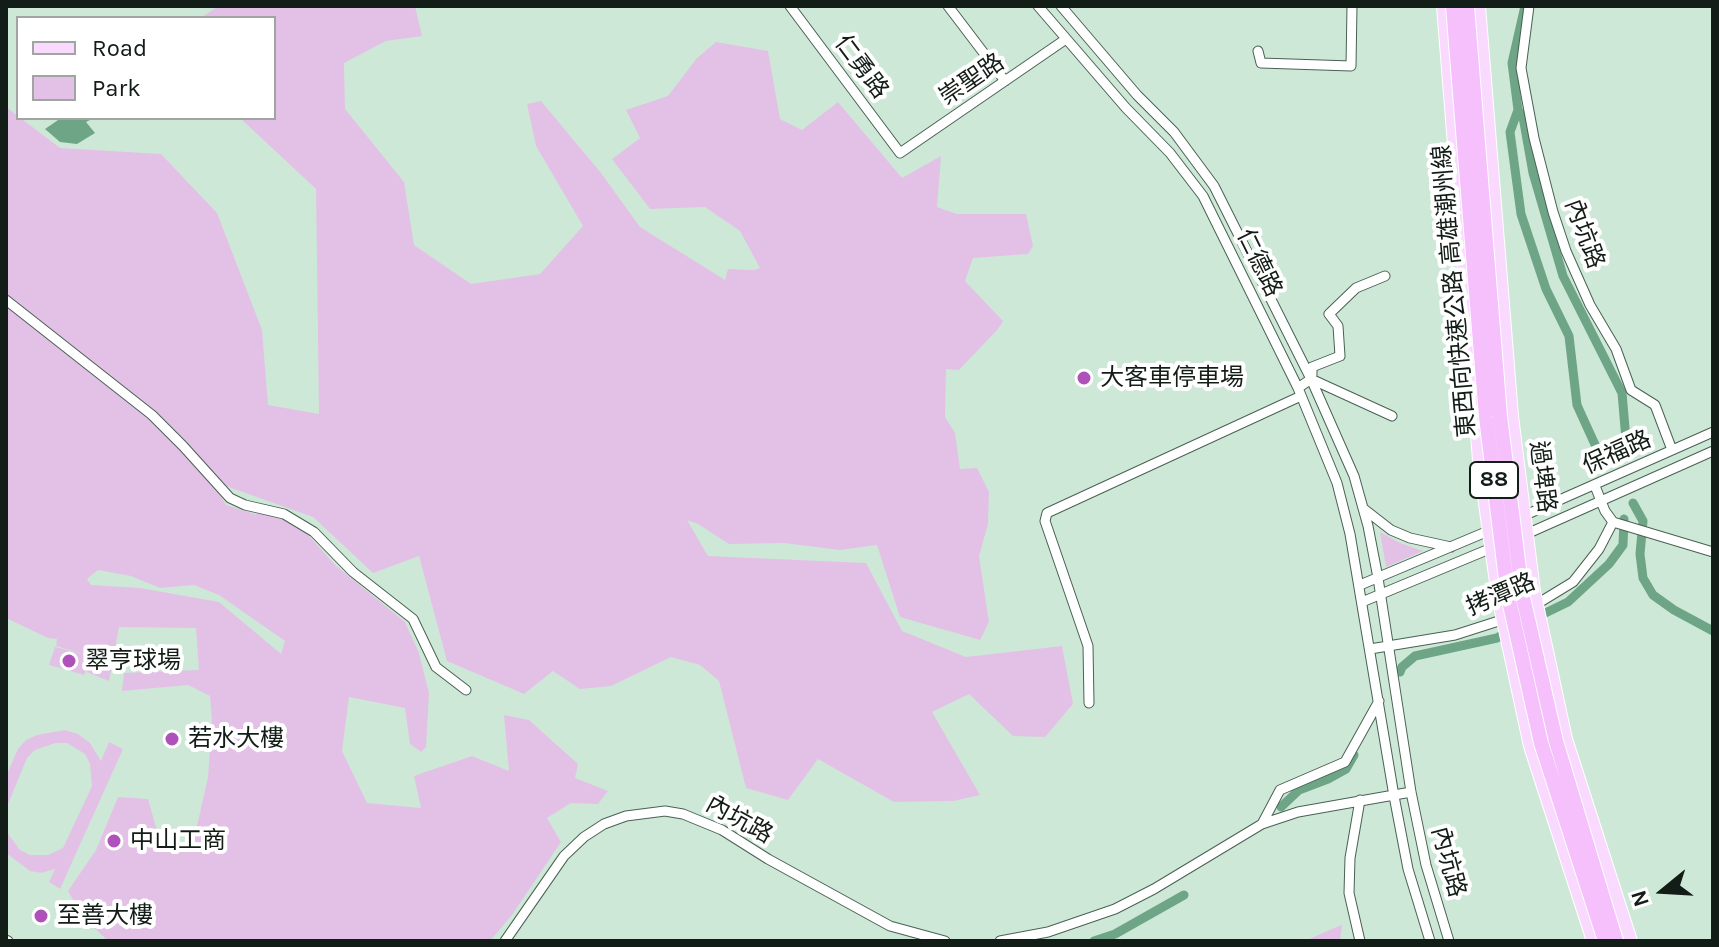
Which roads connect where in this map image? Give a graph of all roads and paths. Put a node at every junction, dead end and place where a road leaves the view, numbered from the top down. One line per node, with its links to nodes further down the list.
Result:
1 (790, 6): 14 (street, 仁勇路)
2 (948, 6): 13 (street)
3 (1038, 6): 11 (street, 仁德路)
4 (1061, 6): 17 (street, 仁德路)
5 (1352, 6): 12 (street)
6 (1443, 6): 28 (main road)
7 (1453, 6): 55 (highway, 東西向快速公路 高雄潮州線 / 88, bridge)
8 (1467, 6): 56 (highway, 東西向快速公路 高雄潮州線 / 88, bridge)
9 (1479, 6): 26 (main road, 過埤路)
10 (1529, 6): 21 (street, 內坑路)
11 (1066, 39): 13 (street, 崇聖路); 18 (street, 仁德路)
12 (1258, 51)
13 (1005, 81): 14 (street, 崇聖路)
14 (900, 153)
15 (1385, 276): 17 (street)
16 (6, 300): 41 (street)
17 (1311, 379): 18 (street); 19 (street); 25 (street, 仁德路)
18 (1299, 392): 34 (street, 仁德路); 43 (street)
19 (1392, 416)
20 (1713, 432): 21 (street, 保福路)
21 (1672, 450): 23 (street, 保福路)
22 (1713, 451): 24 (street, 保福路)
23 (1595, 486): 24 (street); 26 (street, 保福路)
24 (1601, 501): 27 (street); 29 (street, 保福路)
25 (1363, 508): 30 (street); 33 (street, 仁德路)
26 (1524, 515): 28 (street, 保福路); 29 (main road, 過埤路)
27 (1616, 523): 32 (street); 37 (street, 拷潭路)
28 (1488, 531): 30 (street, 保福路); 31 (main road)
29 (1527, 534): 31 (street, 保福路); 37 (main road, 過埤路)
30 (1451, 547): 33 (street, 保福路)
31 (1491, 549): 35 (street, 保福路); 38 (main road)
32 (1713, 552)
33 (1378, 578): 34 (street, 保福路); 35 (street, 內坑路)
34 (1360, 585): 36 (street, 內坑路)
35 (1380, 594): 36 (street, 保福路); 39 (street, 內坑路)
36 (1362, 602): 40 (street, 內坑路)
37 (1537, 606): 38 (street, 拷潭路); 57 (main road, 過埤路)
38 (1503, 624): 39 (street, 拷潭路); 54 (main road)
39 (1389, 646): 40 (street, 拷潭路); 44 (street, 內坑路)
40 (1370, 649): 42 (street, 內坑路)
41 (466, 690)
42 (1379, 701): 45 (street, 內坑路); 47 (street)
43 (1089, 703)
44 (1411, 792): 45 (street); 53 (street, 內坑路)
45 (1394, 796): 46 (street); 52 (street, 內坑路)
46 (1360, 800): 47 (street); 51 (street)
47 (1262, 824): 50 (street)
48 (505, 941): 49 (street, 內坑路)
49 (945, 941)
50 (1000, 941)
51 (1360, 941)
52 (1430, 941)
53 (1449, 941)
54 (1593, 941)
55 (1605, 941)
56 (1616, 941)
57 (1631, 941)

